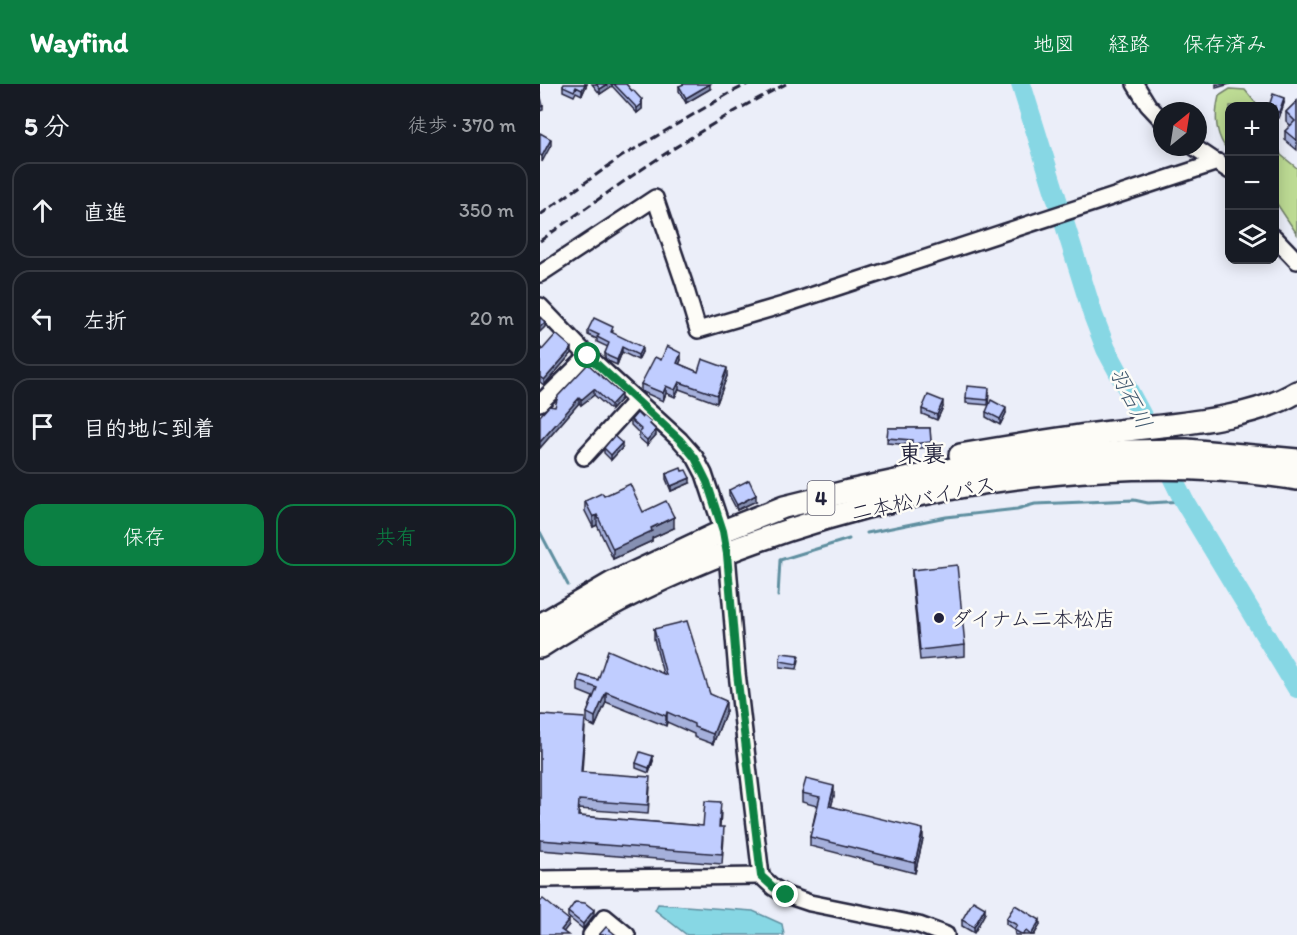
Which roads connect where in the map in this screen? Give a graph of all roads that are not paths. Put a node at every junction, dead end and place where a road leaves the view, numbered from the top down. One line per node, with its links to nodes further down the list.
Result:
1 (1135, 84): 2 (street)
2 (1153, 110)
3 (1207, 156): 4 (street)
4 (1224, 167): 7 (street)
5 (1279, 241): 6 (street)
6 (1297, 261)
7 (540, 274)
8 (540, 306): 9 (street)
9 (588, 356): 11 (street); 12 (street)
10 (1297, 392): 17 (highway)
11 (636, 400): 13 (street); 18 (street)
12 (540, 403)
13 (584, 458)
14 (1188, 460): 15 (highway, 二本松バイパス / 4); 16 (highway, 二本松バイパス / 4); 17 (highway, 二本松バイパス / 4); 19 (highway, 二本松バイパス / 4)
15 (1297, 460)
16 (1297, 479)
17 (784, 507): 18 (highway, 二本松バイパス / 4)
18 (723, 531): 19 (street); 20 (highway, 二本松バイパス / 4)
19 (727, 554): 21 (highway, 二本松バイパス / 4); 22 (street)
20 (540, 625)
21 (540, 647)
22 (761, 876): 23 (street); 26 (street)
23 (540, 879)
24 (591, 935): 25 (street)
25 (627, 935)
26 (946, 935)

